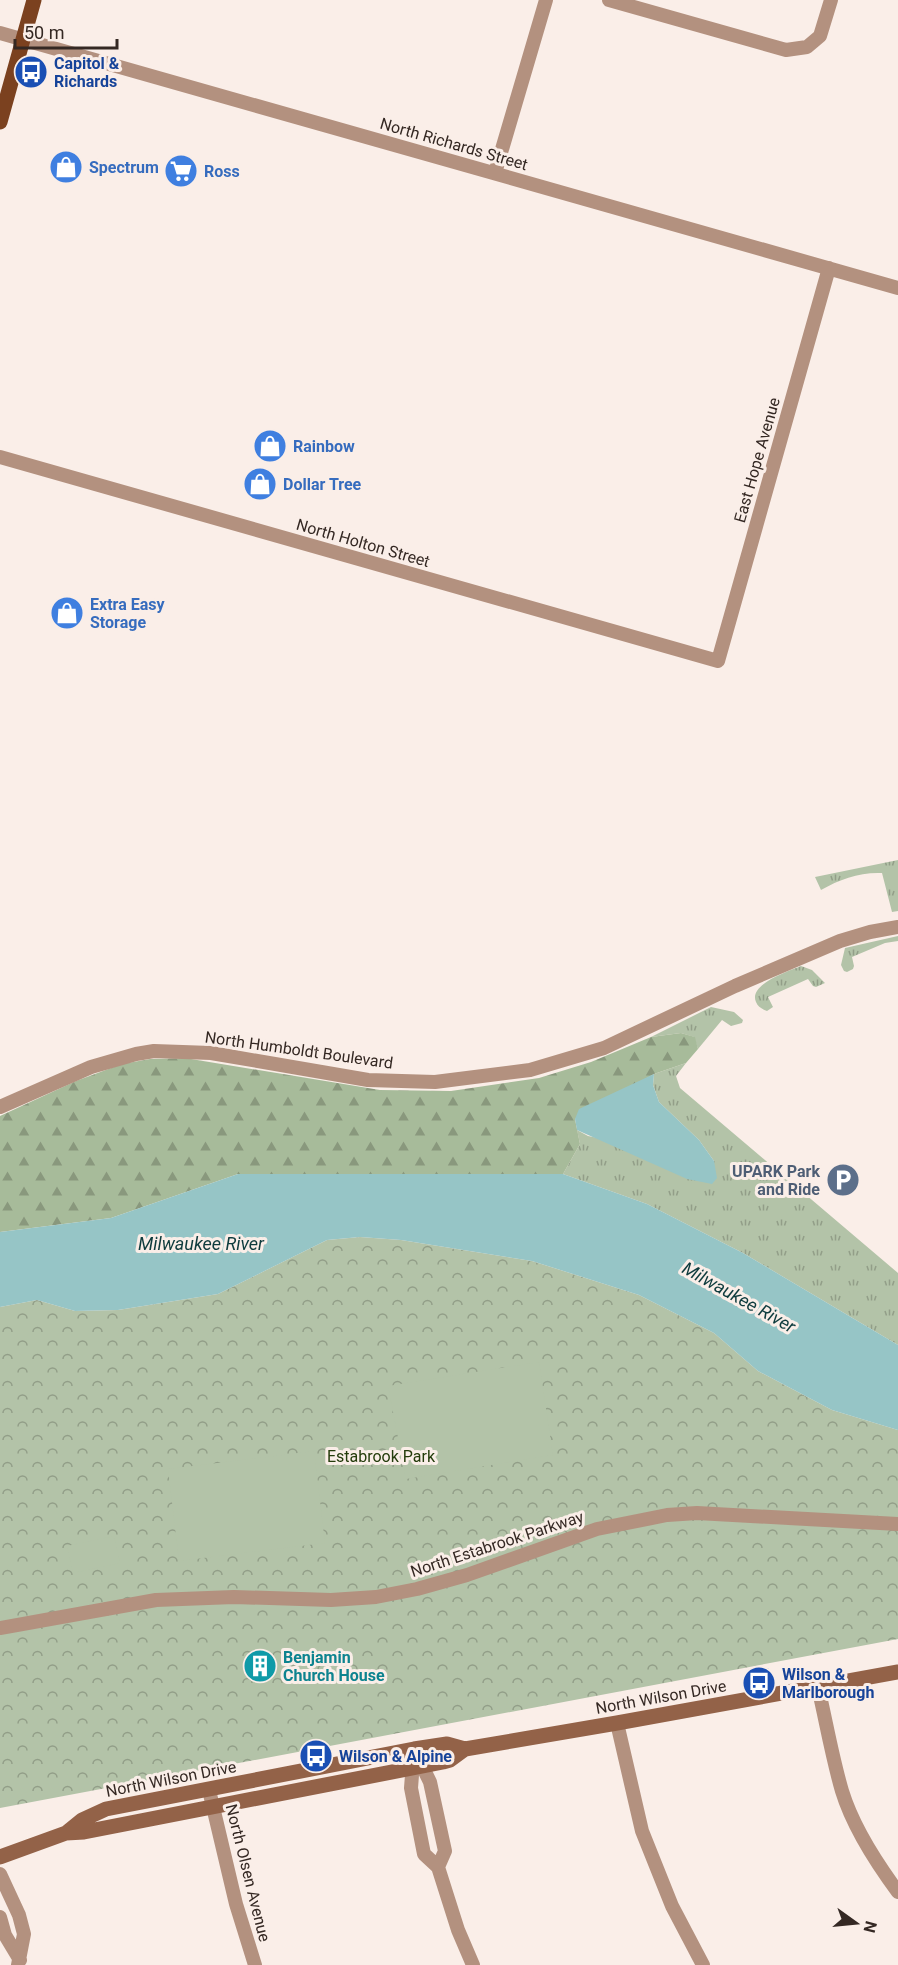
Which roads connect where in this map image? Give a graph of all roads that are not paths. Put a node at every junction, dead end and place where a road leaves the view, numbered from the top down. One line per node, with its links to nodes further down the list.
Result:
1 (34, 0): 6 (main road)
2 (546, 0): 8 (street)
3 (609, 0): 4 (street)
4 (831, 0)
5 (0, 33): 6 (street, North Richards Street)
6 (23, 39): 7 (main road); 8 (street, North Richards Street)
7 (0, 122)
8 (495, 173): 9 (street, North Richards Street)
9 (829, 268): 10 (street, North Richards Street); 12 (street, East Hope Avenue)
10 (898, 288)
11 (0, 457): 12 (street, North Holton Street)
12 (718, 661)
13 (898, 927): 14 (street, North Humboldt Boulevard)
14 (0, 1107)
15 (898, 1524): 16 (street, North Estabrook Parkway)
16 (0, 1628)
17 (898, 1672): 18 (street, North Wilson Drive)
18 (818, 1687): 19 (street, North Wilson Drive); 29 (street)
19 (617, 1724): 21 (street, North Wilson Drive); 34 (street)
20 (414, 1749): 21 (street, North Wilson Drive); 22 (street); 23 (street, North Wilson Drive)
21 (465, 1749): 22 (street, North Wilson Drive)
22 (417, 1767): 24 (street, North Wilson Drive); 27 (street); 27 (street)
23 (209, 1790): 24 (street, North Olsen Avenue); 25 (street, North Wilson Drive)
24 (214, 1807): 25 (street, North Wilson Drive); 32 (street, North Olsen Avenue)
25 (66, 1833): 26 (street, North Wilson Drive)
26 (0, 1857)
27 (438, 1867): 33 (street)
28 (0, 1874): 31 (street)
29 (898, 1892)
30 (0, 1917): 31 (street)
31 (19, 1962)
32 (255, 1965)
33 (473, 1965)
34 (703, 1965)

